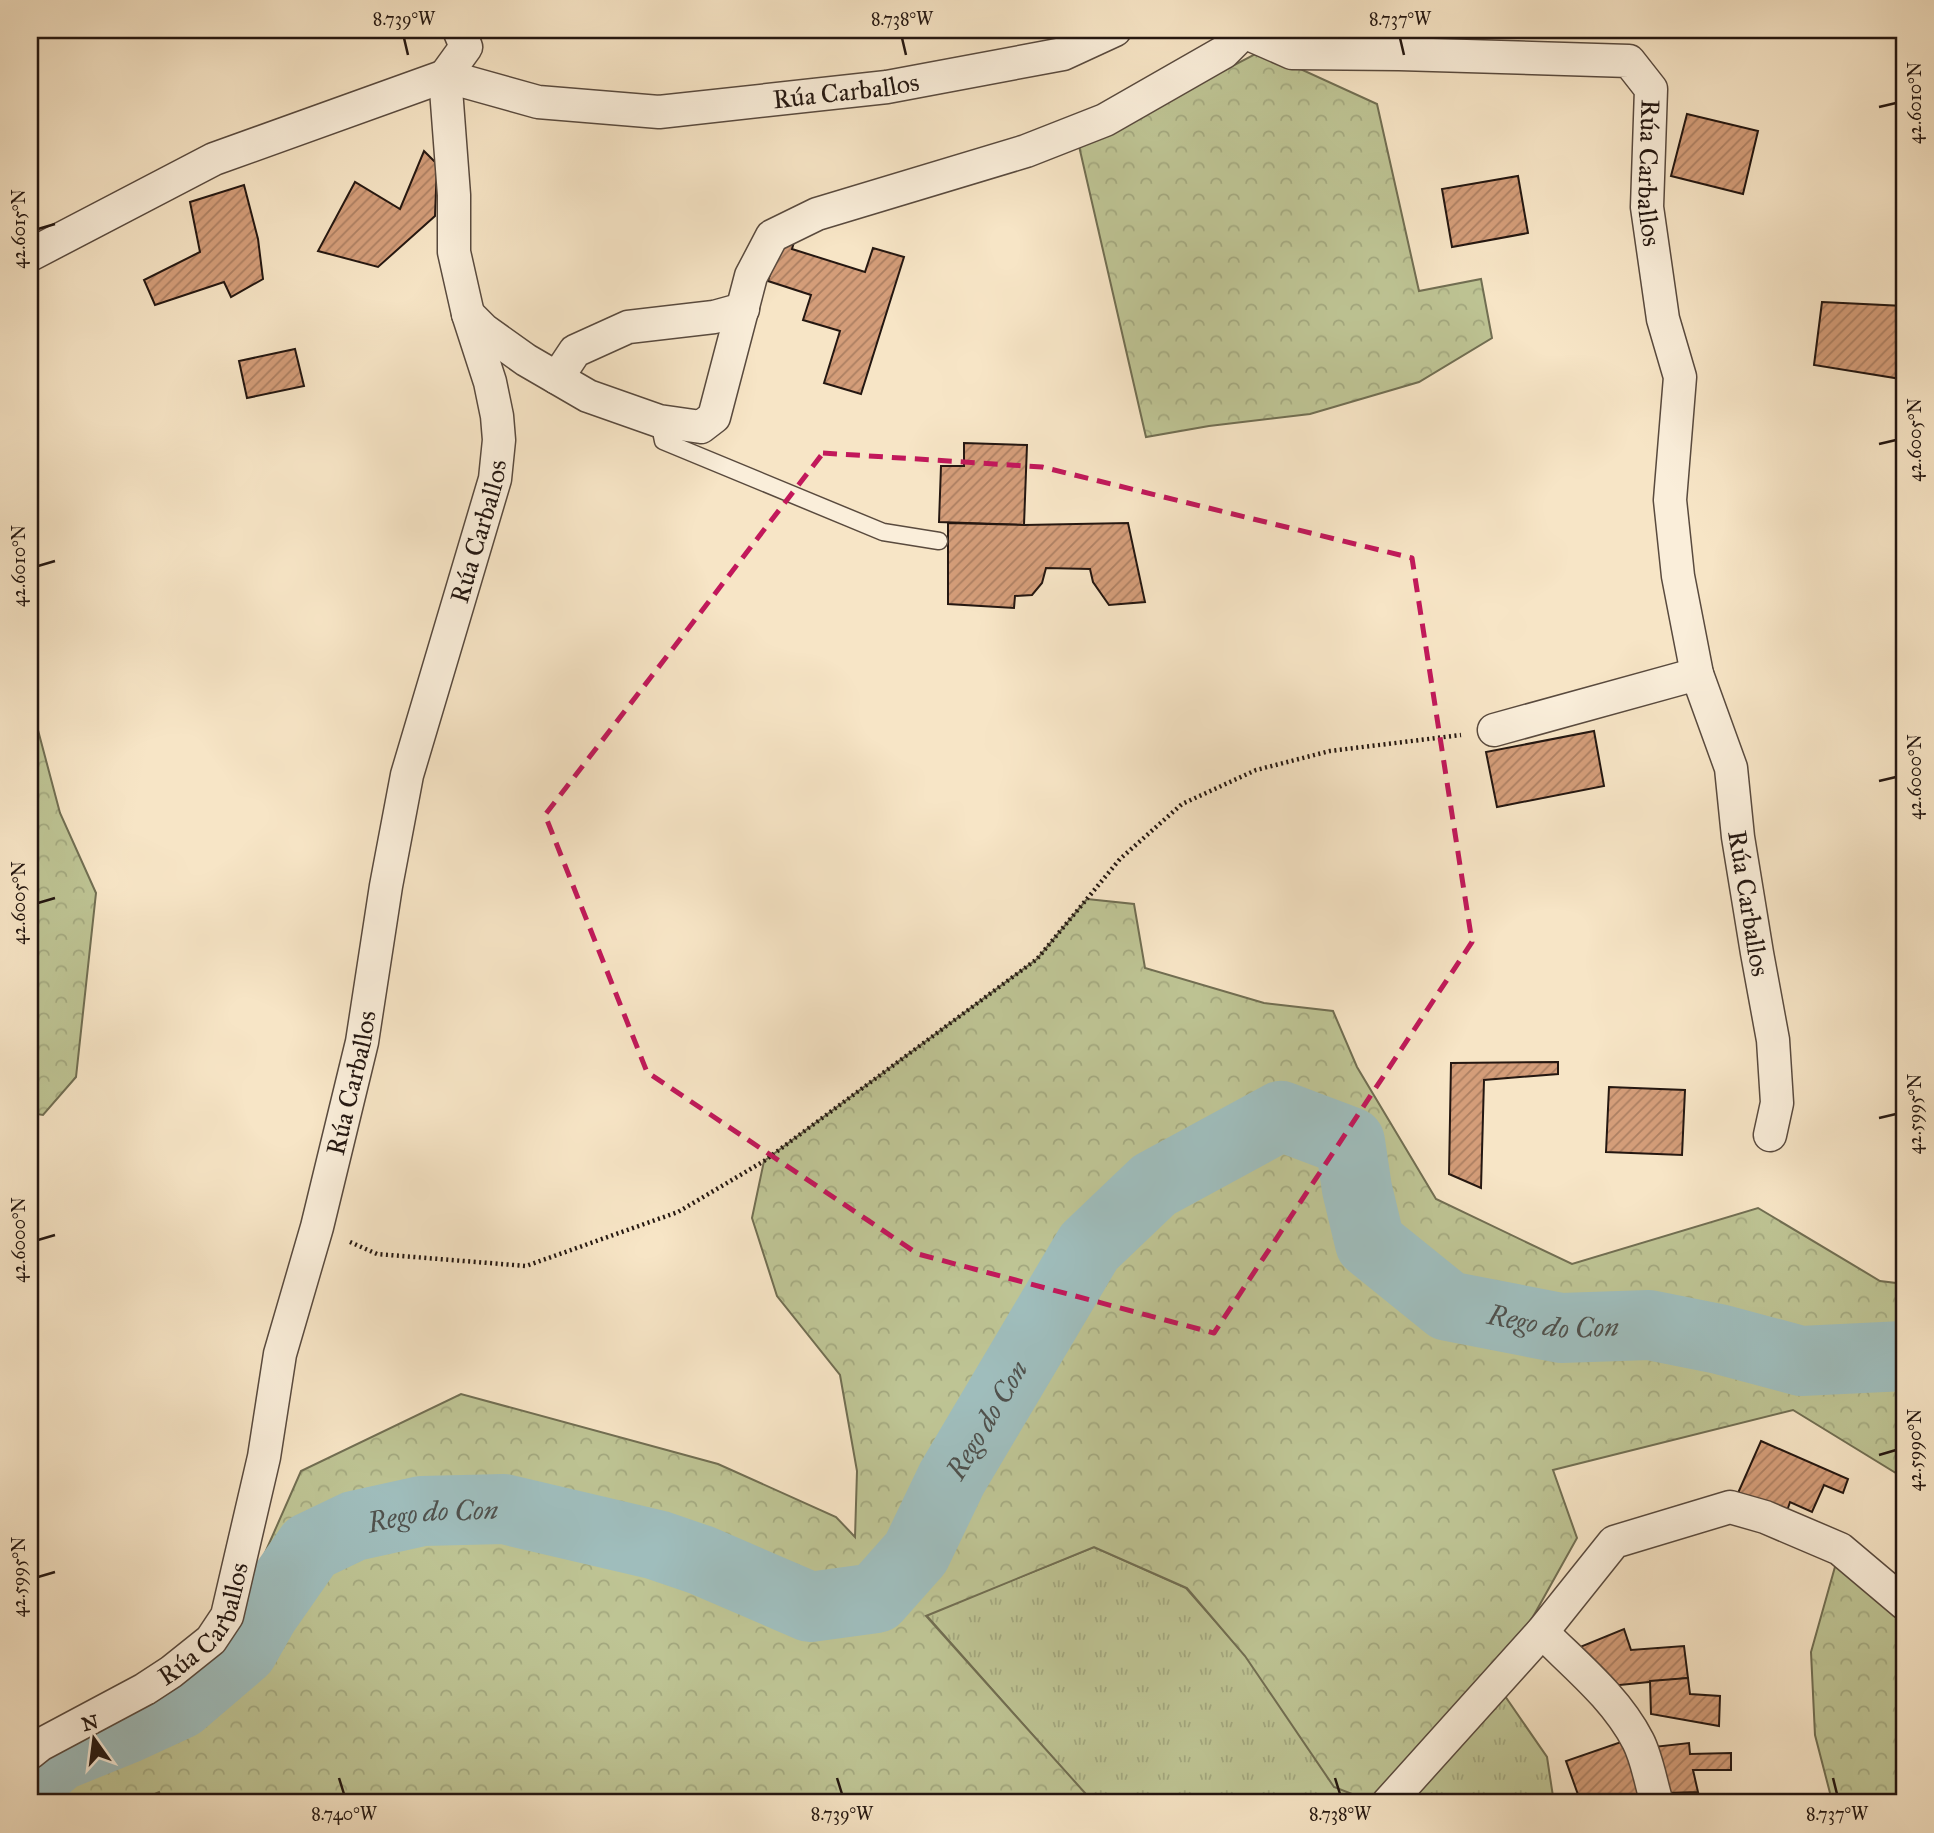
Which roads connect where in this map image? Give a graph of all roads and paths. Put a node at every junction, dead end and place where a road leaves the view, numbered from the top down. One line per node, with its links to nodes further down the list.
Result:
1 (459, 30): 4 (street)
2 (1115, 30): 4 (street, Rúa Carballos)
3 (1244, 31): 6 (street, Rúa Carballos); 11 (street, Rúa Carballos)
4 (446, 76): 5 (street); 7 (street, Rúa Carballos)
5 (30, 255)
6 (743, 309): 8 (street); 9 (street, Rúa Carballos)
7 (468, 314): 8 (street, Rúa Carballos); 14 (street, Rúa Carballos)
8 (557, 378): 9 (street, Rúa Carballos)
9 (659, 421): 10 (lane)
10 (939, 541)
11 (1697, 674): 12 (street); 13 (street, Rúa Carballos)
12 (1494, 730): 14 (path)
13 (1770, 1135)
14 (317, 1227): 17 (street, Rúa Carballos)
15 (1904, 1603): 16 (street)
16 (1542, 1632): 18 (street); 19 (street)
17 (30, 1753)
18 (1388, 1803)
19 (1657, 1803)

